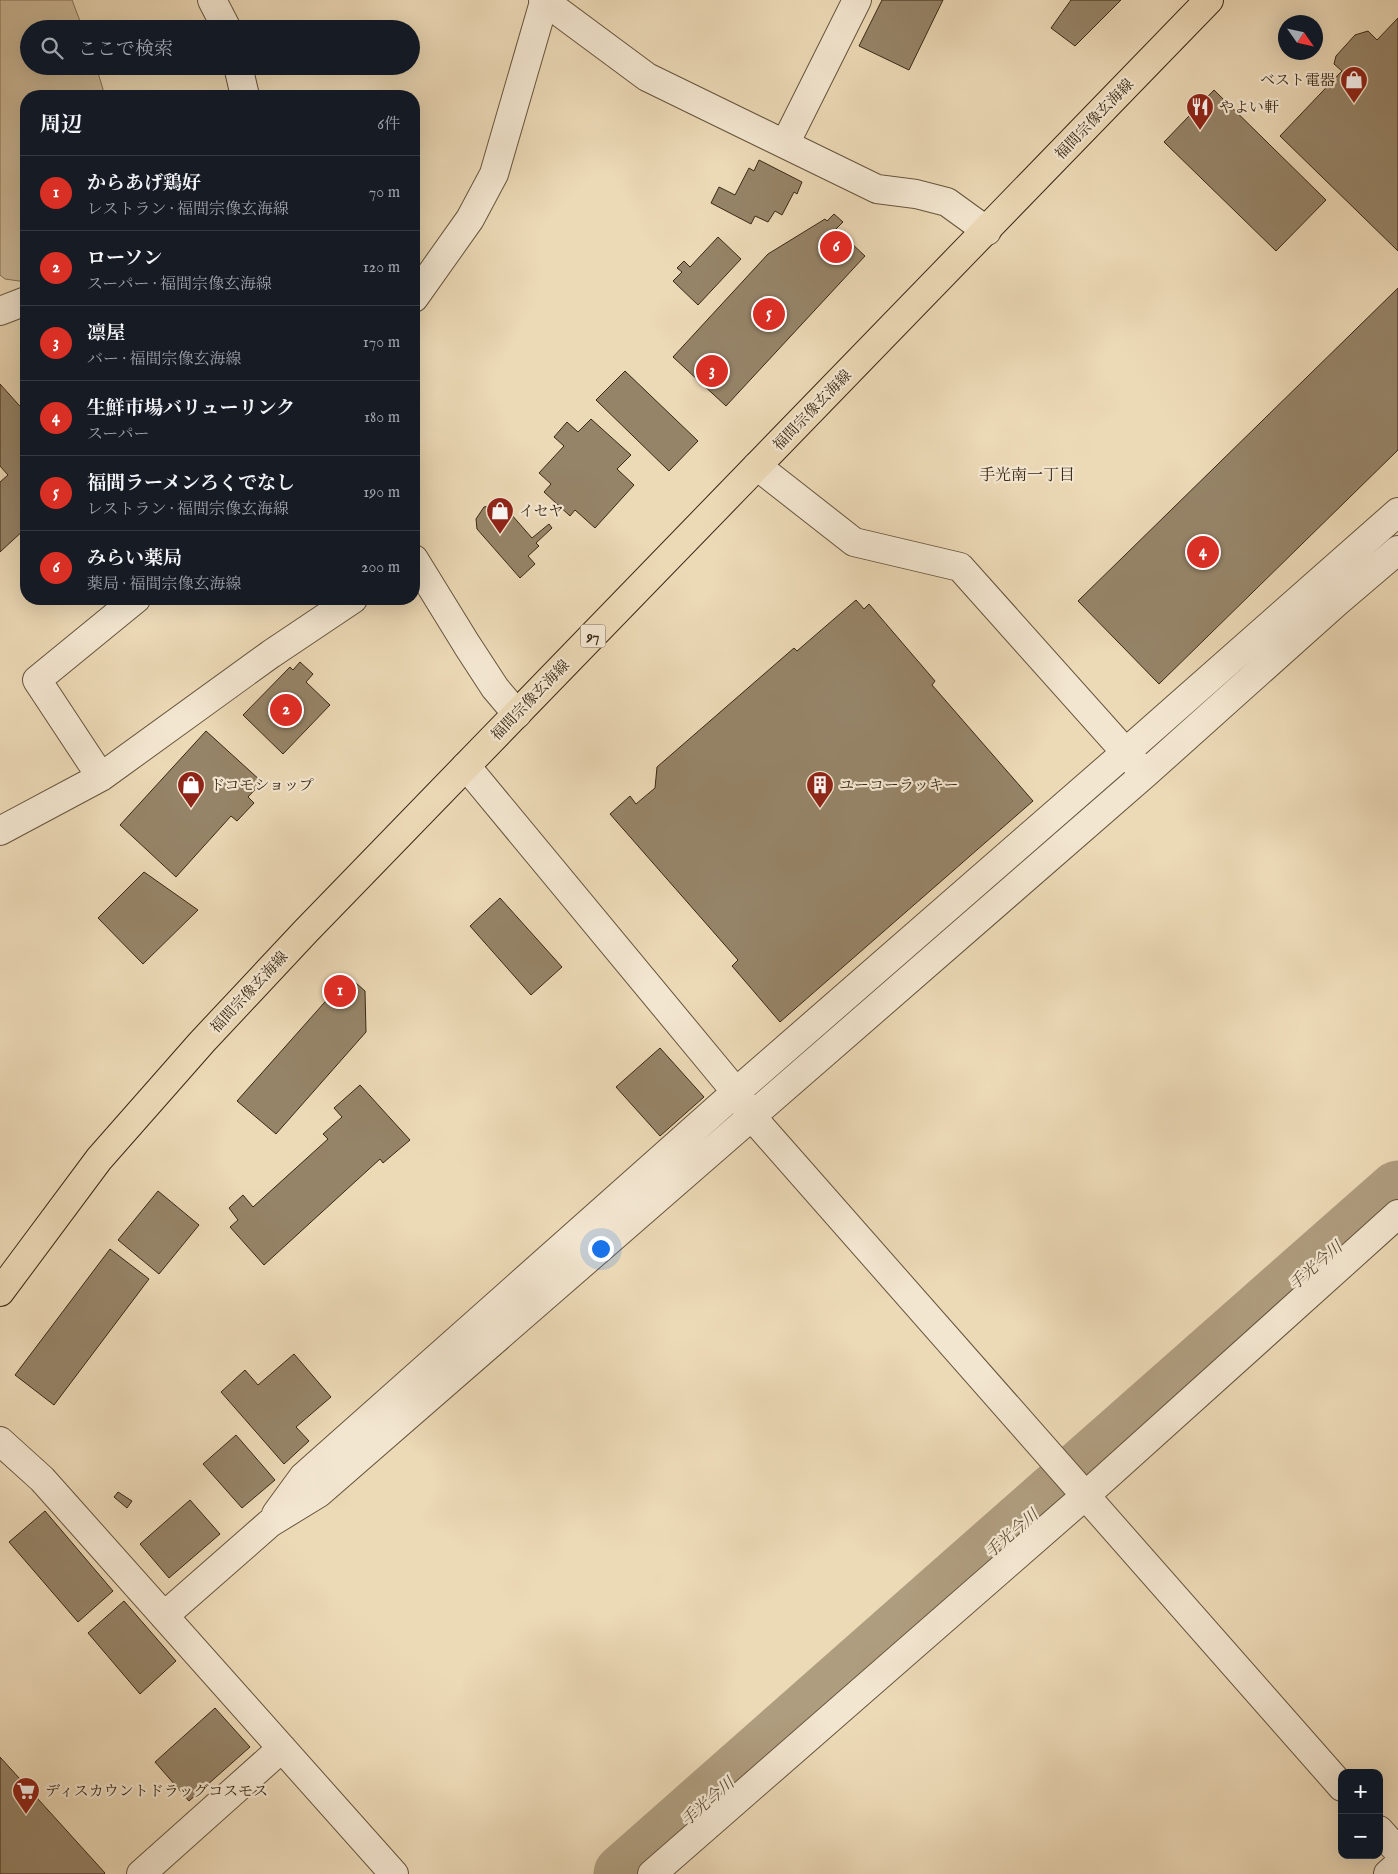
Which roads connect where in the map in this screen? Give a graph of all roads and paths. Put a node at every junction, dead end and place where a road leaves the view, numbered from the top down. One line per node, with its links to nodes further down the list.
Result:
1 (212, 0): 5 (street)
2 (857, 0): 8 (street)
3 (1209, 0): 9 (main road, 福間宗像玄海線 / 97)
4 (544, 1): 8 (street); 10 (street)
5 (222, 20)
6 (240, 75): 7 (street)
7 (244, 90)
8 (785, 144): 9 (street)
9 (987, 230): 13 (main road, 福間宗像玄海線 / 97)
10 (420, 290)
11 (20, 303): 12 (street)
12 (0, 311)
13 (757, 466): 21 (main road, 福間宗像玄海線 / 97); 22 (street)
14 (1398, 512): 17 (street)
15 (1398, 550): 18 (street)
16 (420, 570): 21 (street)
17 (1319, 581): 18 (street); 22 (street)
18 (1337, 602): 24 (street)
19 (129, 605): 25 (street)
20 (344, 605): 25 (street)
21 (517, 714): 23 (main road, 福間宗像玄海線 / 97)
22 (1126, 752): 24 (street); 27 (street)
23 (466, 766): 27 (street); 30 (main road, 福間宗像玄海線 / 97)
24 (1145, 774): 28 (street)
25 (101, 777): 26 (street)
26 (0, 832)
27 (736, 1092): 28 (street); 31 (street)
28 (752, 1117): 31 (street); 33 (street)
29 (1398, 1214): 33 (street)
30 (0, 1292)
31 (502, 1317): 34 (street)
32 (0, 1442): 34 (street)
33 (1076, 1484): 36 (street); 42 (street)
34 (164, 1616): 35 (street)
35 (282, 1748): 40 (street); 41 (street)
36 (1338, 1782)
37 (1383, 1835): 38 (street)
38 (1398, 1852)
39 (1398, 1865): 43 (street)
40 (141, 1874)
41 (394, 1874)
42 (652, 1874)
43 (1388, 1874)

